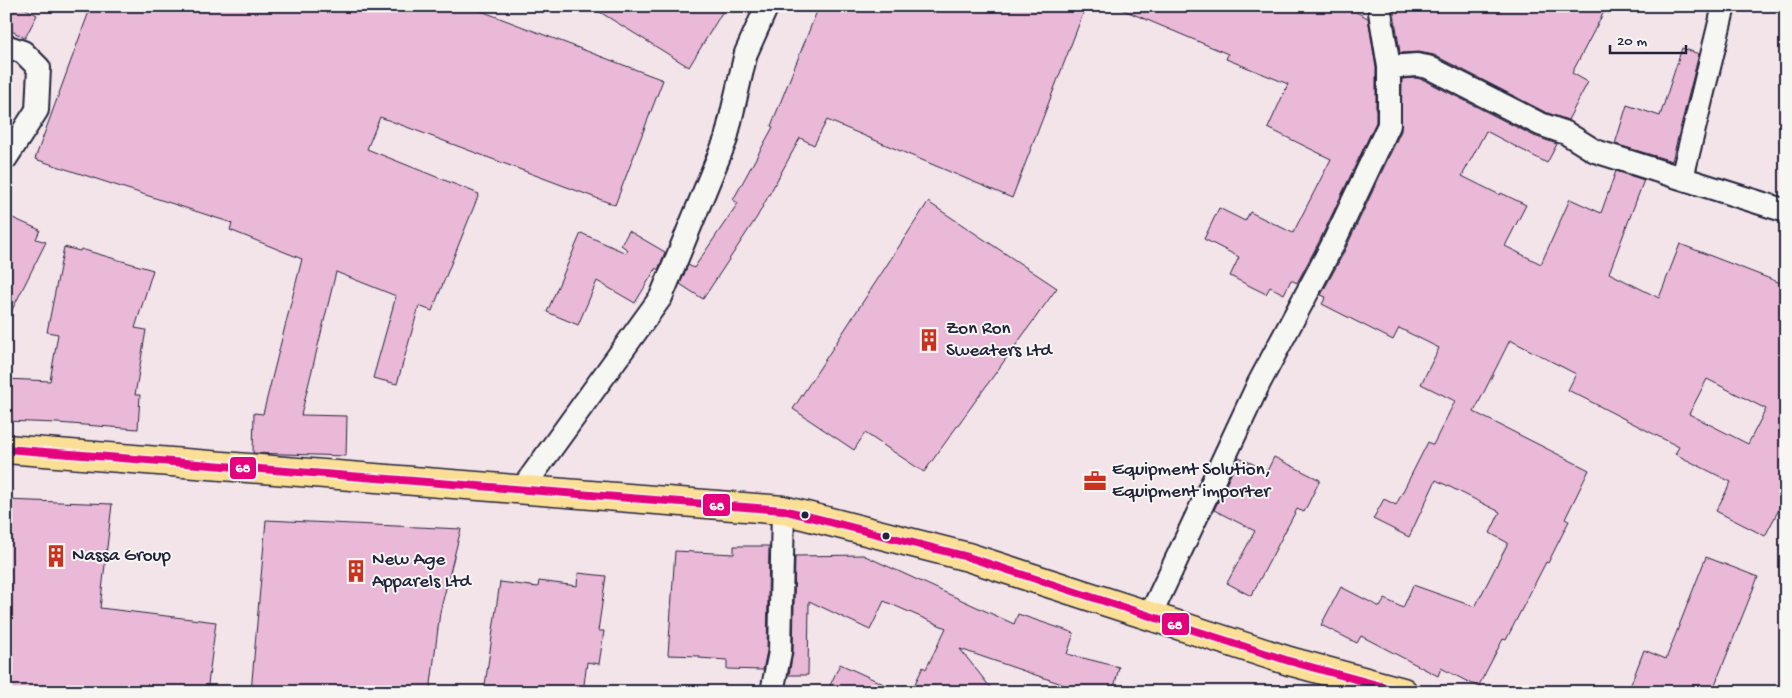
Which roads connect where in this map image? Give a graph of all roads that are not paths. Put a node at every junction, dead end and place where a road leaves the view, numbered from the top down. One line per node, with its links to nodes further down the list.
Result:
1 (767, 6): 10 (street)
2 (1380, 6): 5 (street)
3 (1724, 6): 7 (street)
4 (6, 46): 6 (street)
5 (1389, 67): 7 (street); 12 (street)
6 (6, 158)
7 (1682, 178): 8 (street)
8 (1786, 211)
9 (6, 450): 10 (highway)
10 (522, 489): 11 (highway)
11 (783, 510): 12 (highway); 13 (street)
12 (1150, 616): 14 (highway)
13 (772, 692)
14 (1403, 692)

